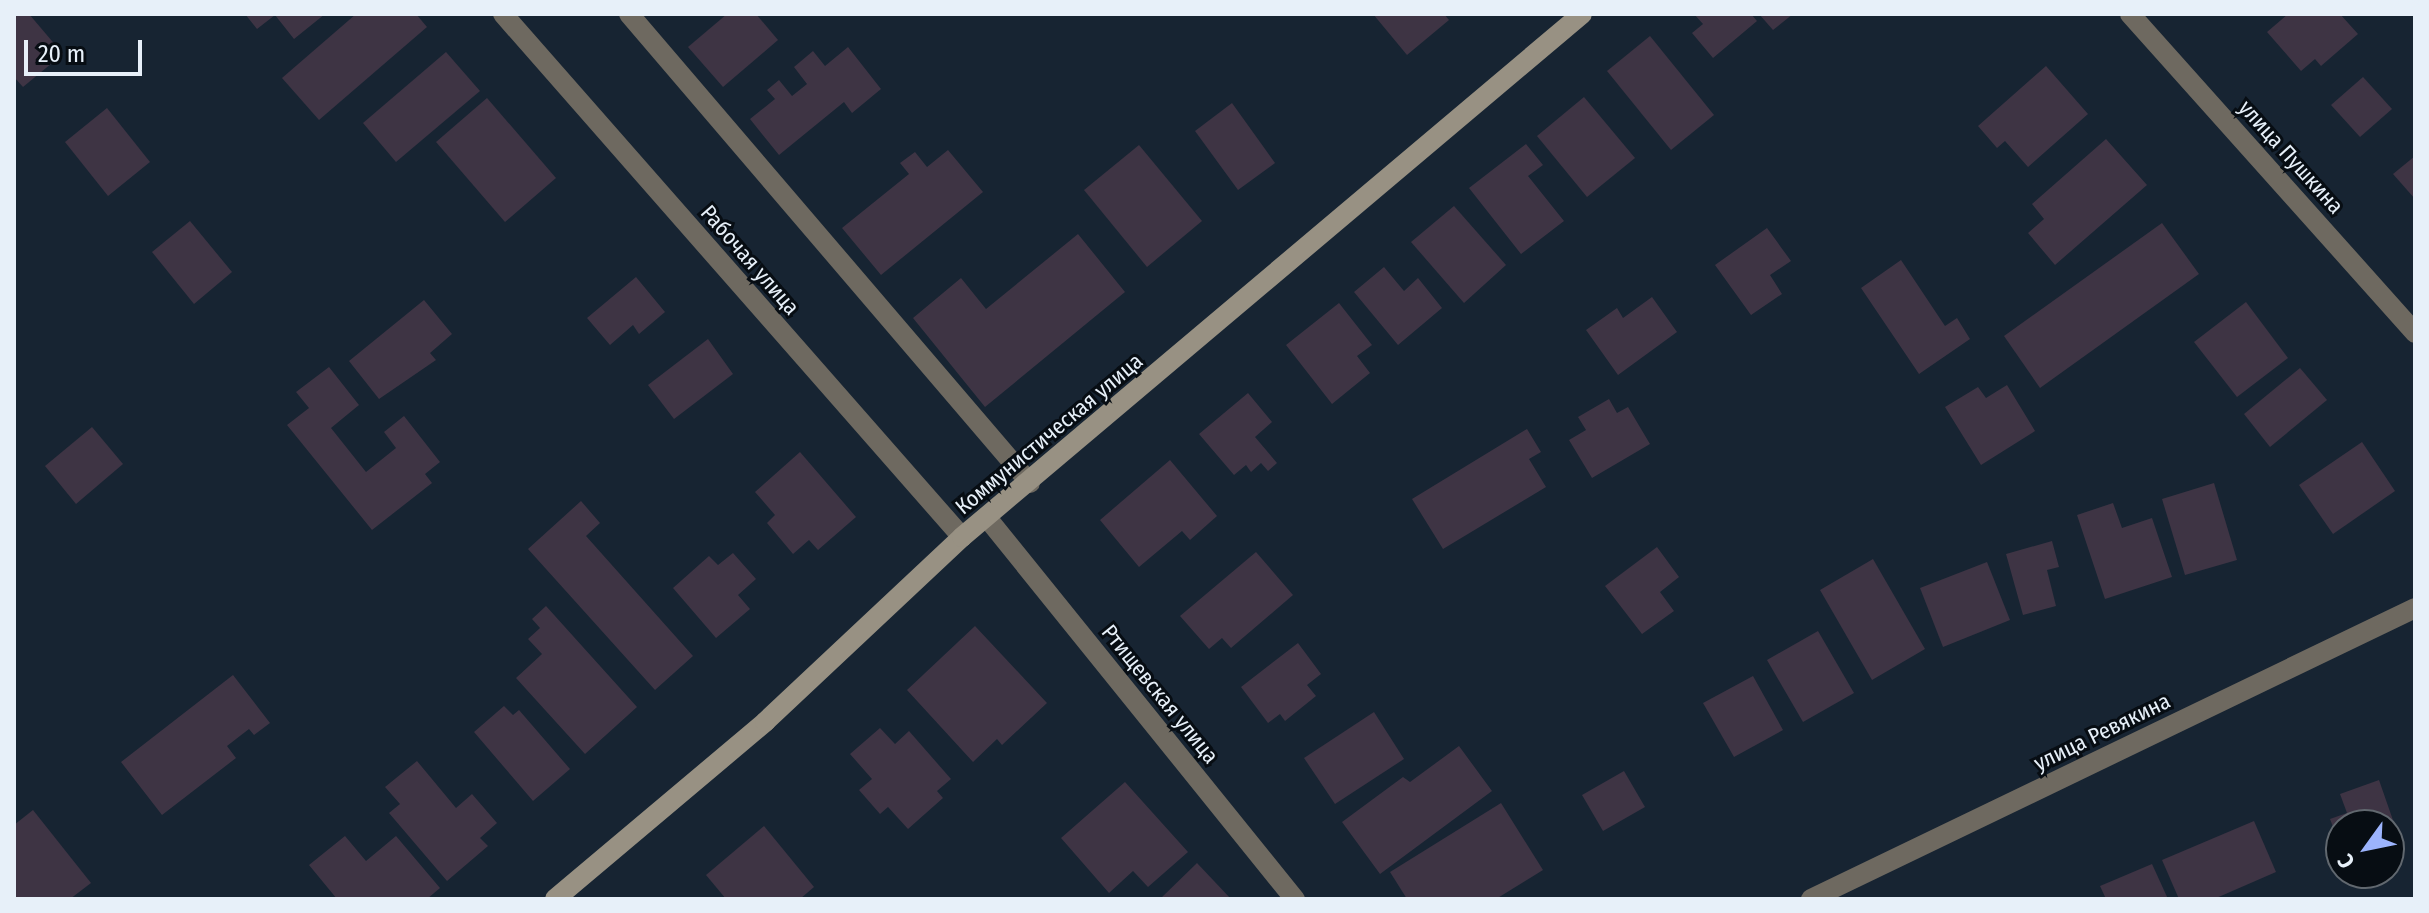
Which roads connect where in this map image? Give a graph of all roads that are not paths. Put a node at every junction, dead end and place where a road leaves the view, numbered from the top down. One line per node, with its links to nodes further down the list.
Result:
1 (503, 14): 8 (street, Рабочая улица)
2 (629, 14): 6 (street)
3 (1582, 14): 6 (street, Коммунистическая улица)
4 (2130, 14): 5 (street, улица Пушкина)
5 (2415, 333)
6 (1030, 483): 7 (street, Коммунистическая улица)
7 (988, 519): 8 (street, Коммунистическая улица); 11 (street, Ртищевская улица)
8 (962, 537): 10 (street, Коммунистическая улица)
9 (2415, 608): 12 (street, улица Ревякина)
10 (555, 899)
11 (1295, 899)
12 (1811, 899)

